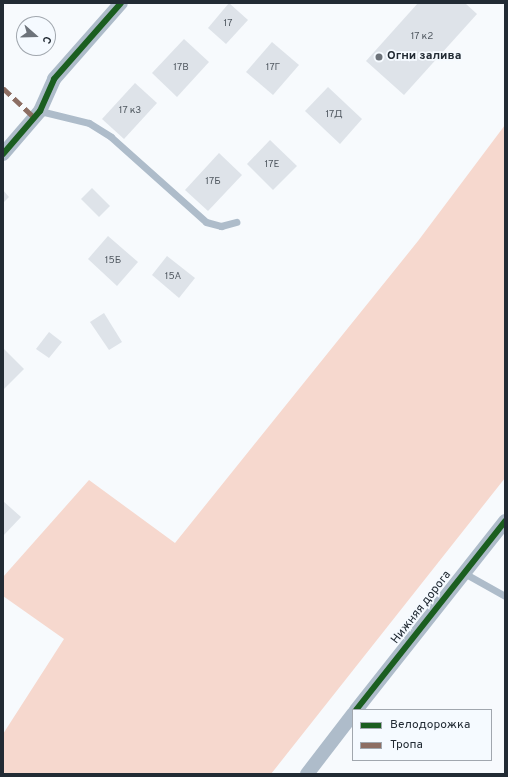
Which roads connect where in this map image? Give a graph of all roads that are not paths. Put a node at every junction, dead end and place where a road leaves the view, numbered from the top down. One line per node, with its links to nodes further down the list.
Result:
1 (121, 3): 2 (street)
2 (40, 111): 3 (street); 4 (lane)
3 (3, 154)
4 (236, 222)
5 (505, 521): 6 (street, Нижняя дорога)
6 (464, 573): 7 (lane); 8 (street, Нижняя дорога)
7 (505, 596)
8 (357, 709)
9 (352, 715): 10 (street)
10 (307, 774)

